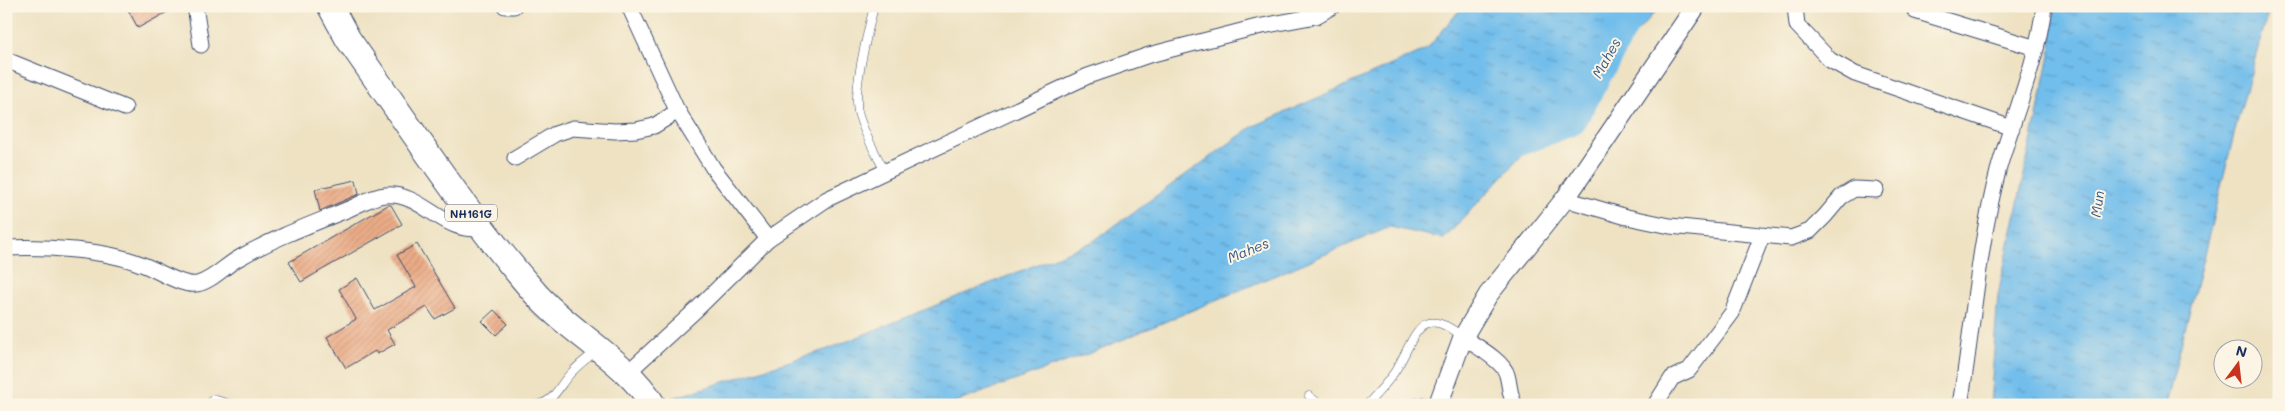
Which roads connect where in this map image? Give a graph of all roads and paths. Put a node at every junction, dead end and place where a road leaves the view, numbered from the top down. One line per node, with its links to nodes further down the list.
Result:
1 (195, 6): 12 (street)
2 (330, 6): 22 (highway, NH161G)
3 (505, 6): 4 (street)
4 (514, 6)
5 (629, 6): 16 (street)
6 (874, 6): 19 (lane)
7 (1333, 6): 19 (street)
8 (1696, 6): 21 (street)
9 (1795, 6): 17 (street)
10 (2044, 6): 13 (street)
11 (1915, 11): 13 (street)
12 (201, 45)
13 (2036, 48): 17 (street)
14 (6, 60): 15 (street)
15 (125, 108)
16 (678, 111): 18 (street); 24 (street)
17 (2012, 128): 40 (street)
18 (516, 158)
19 (885, 172): 24 (street)
20 (1876, 190): 23 (street)
21 (1565, 199): 23 (street); 26 (street)
22 (482, 228): 25 (street); 27 (highway, NH161G)
23 (1762, 236): 39 (street)
24 (768, 239): 28 (street)
25 (6, 248)
26 (1463, 337): 35 (lane); 37 (street); 38 (street)
27 (598, 350): 28 (highway, NH161G); 33 (lane)
28 (626, 374): 30 (highway, NH161G)
29 (1309, 396): 34 (lane)
30 (649, 398)
31 (213, 399): 32 (lane)
32 (234, 405)
33 (534, 405)
34 (1320, 405)
35 (1367, 405)
36 (1406, 405): 37 (lane)
37 (1437, 405)
38 (1515, 405)
39 (1655, 405)
40 (1960, 405)

